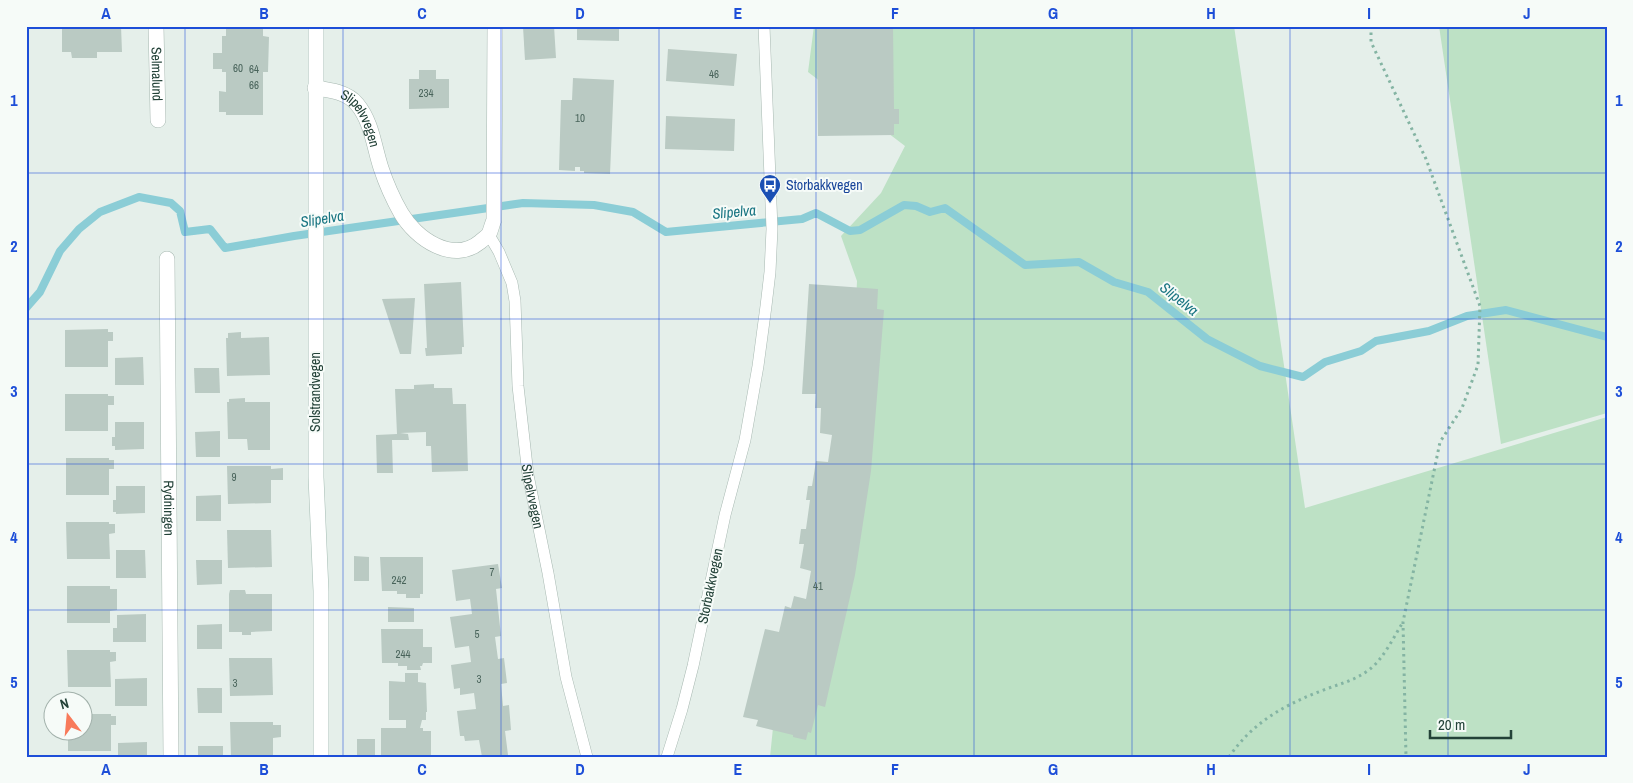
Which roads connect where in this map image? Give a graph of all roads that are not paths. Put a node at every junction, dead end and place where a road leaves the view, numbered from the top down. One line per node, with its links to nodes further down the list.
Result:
1 (156, 26): 6 (street, Selmalund)
2 (316, 26): 5 (street, Solstrandvegen)
3 (494, 26): 7 (street)
4 (764, 26): 12 (lane, Storbakkvegen)
5 (315, 88): 7 (street, Slipelvvegen); 10 (street, Solstrandvegen)
6 (158, 120)
7 (489, 235): 11 (lane, Slipelvvegen)
8 (167, 258): 9 (street, Rydningen)
9 (171, 757)
10 (322, 757)
11 (587, 757)
12 (667, 757)

